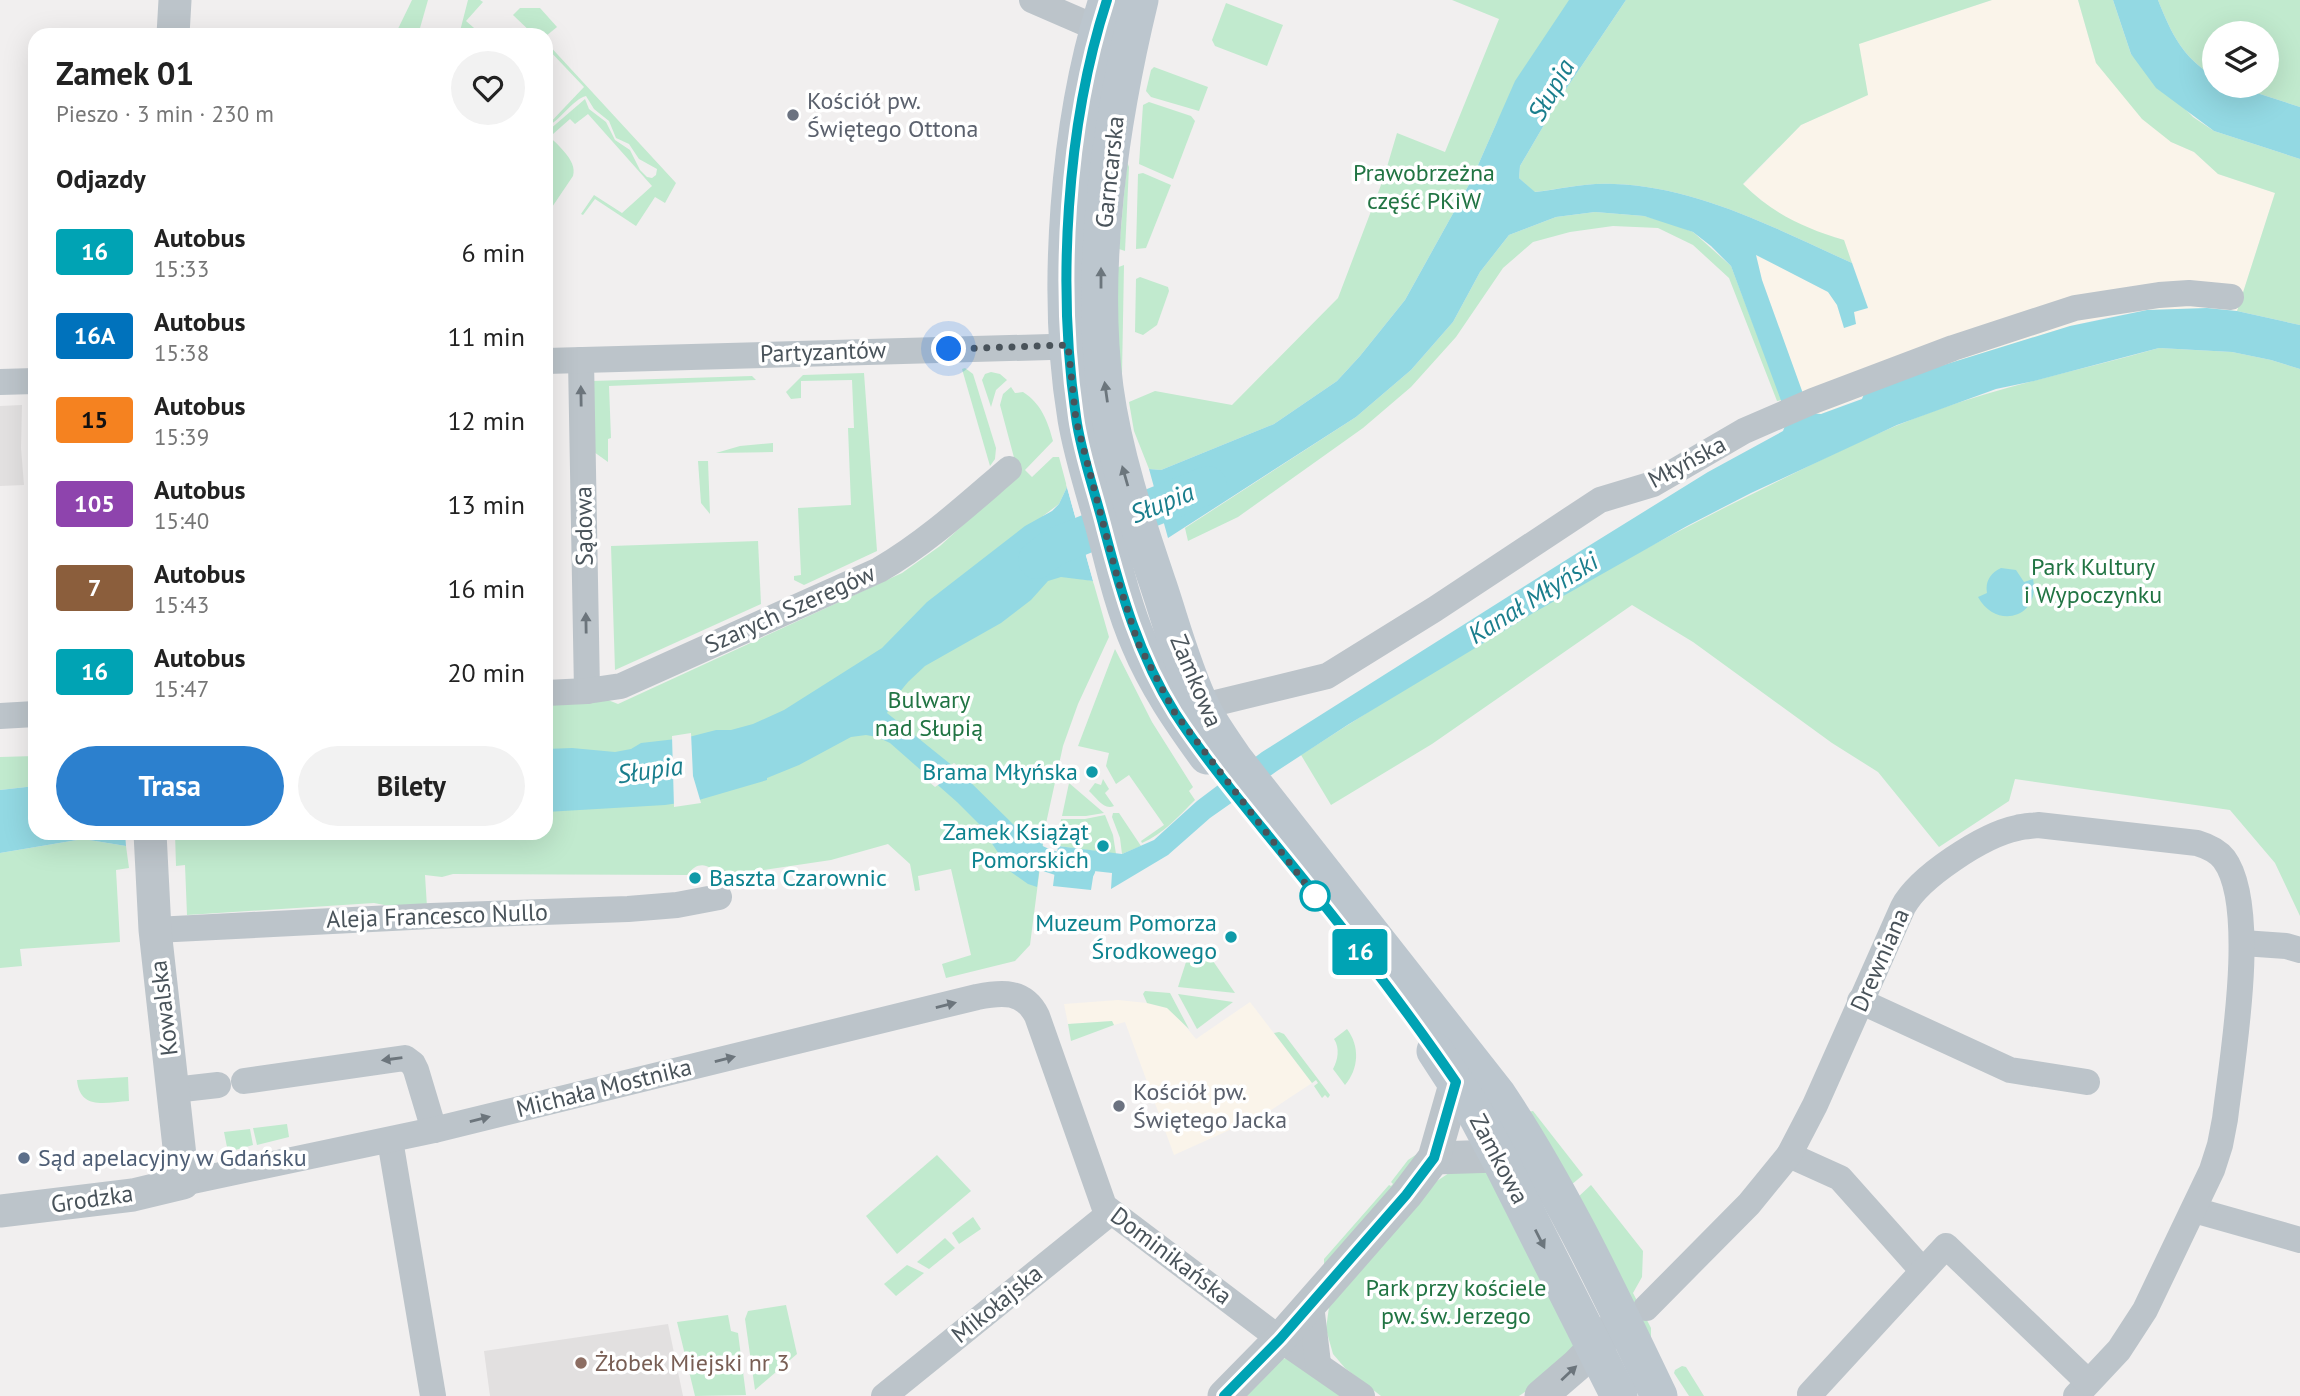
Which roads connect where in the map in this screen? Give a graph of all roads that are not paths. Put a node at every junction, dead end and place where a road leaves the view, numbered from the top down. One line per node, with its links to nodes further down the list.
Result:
1 (174, 0): 5 (street)
2 (1032, 0): 4 (street)
3 (1140, 0): 4 (main road, Garncarska)
4 (1111, 24): 7 (main road, Garncarska)
5 (173, 28)
6 (2231, 297): 16 (street, Młyńska)
7 (1084, 346): 8 (street, Partyzantów); 12 (main road, Zamkowa)
8 (581, 360): 9 (street, Partyzantów); 14 (street, Sądowa, one-way to 8)
9 (553, 361)
10 (28, 380): 11 (street)
11 (0, 382)
12 (1098, 443): 16 (main road, Zamkowa, one-way to 12); 16 (main road, Zamkowa)
13 (1009, 469): 14 (street, Szarych Szeregów)
14 (587, 691): 15 (street, Szarych Szeregów)
15 (553, 693)
16 (1189, 710): 27 (main road, Zamkowa); 36 (main road, Zamkowa)
17 (28, 714): 18 (street)
18 (0, 716)
19 (150, 840): 21 (street, Kowalska)
20 (719, 897): 21 (street, Aleja Francesco Nullo)
21 (155, 930): 30 (street, Kowalska)
22 (2243, 943): 23 (street); 25 (street, Drewniana); 38 (street)
23 (2300, 950)
24 (1023, 999): 31 (street, Michała Mostnika, one-way to 24); 40 (street, Dominikańska)
25 (1860, 1002): 28 (street); 33 (street, Drewniana)
26 (244, 1081): 31 (street, one-way to 26)
27 (1456, 1082): 34 (main road, Zamkowa); 35 (street)
28 (2087, 1082)
29 (218, 1084): 30 (street)
30 (174, 1090): 37 (street, Kowalska)
31 (434, 1130): 32 (street, Michała Mostnika)
32 (390, 1140): 37 (street, Michała Mostnika); 50 (street)
33 (1790, 1155): 42 (street); 44 (street, Drewniana)
34 (1498, 1156): 35 (street); 36 (street); 46 (main road, Zamkowa, one-way to 46)
35 (1434, 1158): 43 (street)
36 (1541, 1166): 44 (main road, Zamkowa)
37 (183, 1183): 39 (street, Grodzka)
38 (2194, 1210): 41 (street); 48 (street)
39 (0, 1211)
40 (1110, 1213): 45 (street, Dominikańska); 51 (street, Mikołajska)
41 (2300, 1240)
42 (1922, 1270): 48 (street); 49 (street)
43 (1311, 1305): 45 (street); 47 (street)
44 (1634, 1313): 46 (street); 56 (main road, Zamkowa)
45 (1280, 1339): 47 (street, Dominikańska); 52 (street)
46 (1595, 1348): 54 (street, one-way to 46); 55 (main road, Zamkowa)
47 (1318, 1363): 53 (street, Dominikańska)
48 (2082, 1389)
49 (1810, 1394)
50 (433, 1396)
51 (884, 1396)
52 (1224, 1396)
53 (1362, 1396)
54 (1541, 1396)
55 (1619, 1396)
56 (1659, 1396)

